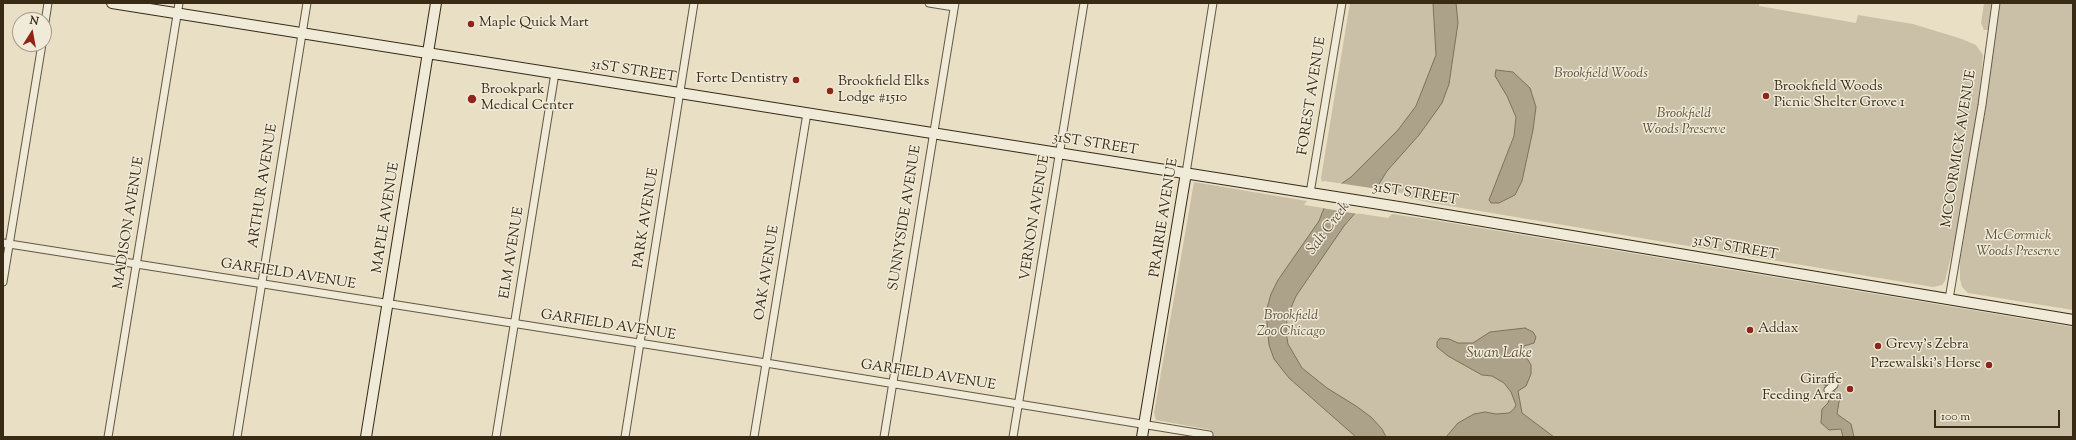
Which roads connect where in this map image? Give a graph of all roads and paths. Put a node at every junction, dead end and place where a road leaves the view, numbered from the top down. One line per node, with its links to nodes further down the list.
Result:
1 (112, 3): 12 (main road, 31ST STREET)
2 (179, 3): 12 (street, MADISON AVENUE)
3 (307, 3): 13 (street, ARTHUR AVENUE)
4 (436, 3): 15 (main road, MAPLE AVENUE)
5 (694, 3): 17 (street, PARK AVENUE)
6 (929, 3): 11 (street)
7 (1084, 3): 20 (street, VERNON AVENUE)
8 (1213, 3): 21 (street, PRAIRIE AVENUE)
9 (1342, 3): 22 (street, FOREST AVENUE)
10 (1996, 3): 27 (street, MCCORMICK AVENUE)
11 (954, 5): 19 (street, SUNNYSIDE AVENUE)
12 (177, 14): 13 (main road, 31ST STREET); 24 (street, MADISON AVENUE)
13 (302, 33): 15 (main road, 31ST STREET); 26 (street, ARTHUR AVENUE)
14 (41, 52): 23 (street)
15 (428, 53): 16 (main road, 31ST STREET); 28 (main road, MAPLE AVENUE)
16 (555, 74): 17 (main road, 31ST STREET); 30 (street, ELM AVENUE)
17 (681, 93): 18 (main road, 31ST STREET); 31 (street, PARK AVENUE)
18 (808, 113): 19 (main road, 31ST STREET); 32 (street, OAK AVENUE)
19 (933, 133): 20 (main road, 31ST STREET); 33 (street, SUNNYSIDE AVENUE)
20 (1060, 153): 21 (main road, 31ST STREET); 34 (street, VERNON AVENUE)
21 (1186, 173): 22 (main road, 31ST STREET); 35 (main road, PRAIRIE AVENUE)
22 (1310, 193): 27 (main road, 31ST STREET)
23 (6, 244): 24 (street, GARFIELD AVENUE); 25 (street)
24 (136, 264): 26 (street, GARFIELD AVENUE); 37 (street, MADISON AVENUE)
25 (3, 282)
26 (262, 284): 28 (street, GARFIELD AVENUE); 38 (street, ARTHUR AVENUE)
27 (1949, 299): 29 (main road, 31ST STREET)
28 (387, 304): 30 (street, GARFIELD AVENUE); 39 (main road, MAPLE AVENUE)
29 (2073, 320)
30 (514, 324): 31 (street, GARFIELD AVENUE); 40 (street, ELM AVENUE)
31 (640, 344): 32 (street, GARFIELD AVENUE); 41 (street, PARK AVENUE)
32 (766, 363): 33 (street, GARFIELD AVENUE); 42 (street, OAK AVENUE)
33 (892, 384): 34 (street, GARFIELD AVENUE); 43 (street, SUNNYSIDE AVENUE)
34 (1018, 404): 35 (street, GARFIELD AVENUE); 44 (street, VERNON AVENUE)
35 (1144, 424): 36 (street, GARFIELD AVENUE); 45 (main road, PRAIRIE AVENUE)
36 (1209, 435)
37 (108, 437)
38 (237, 437)
39 (366, 437)
40 (496, 437)
41 (625, 437)
42 (754, 437)
43 (884, 437)
44 (1013, 437)
45 (1142, 437)

